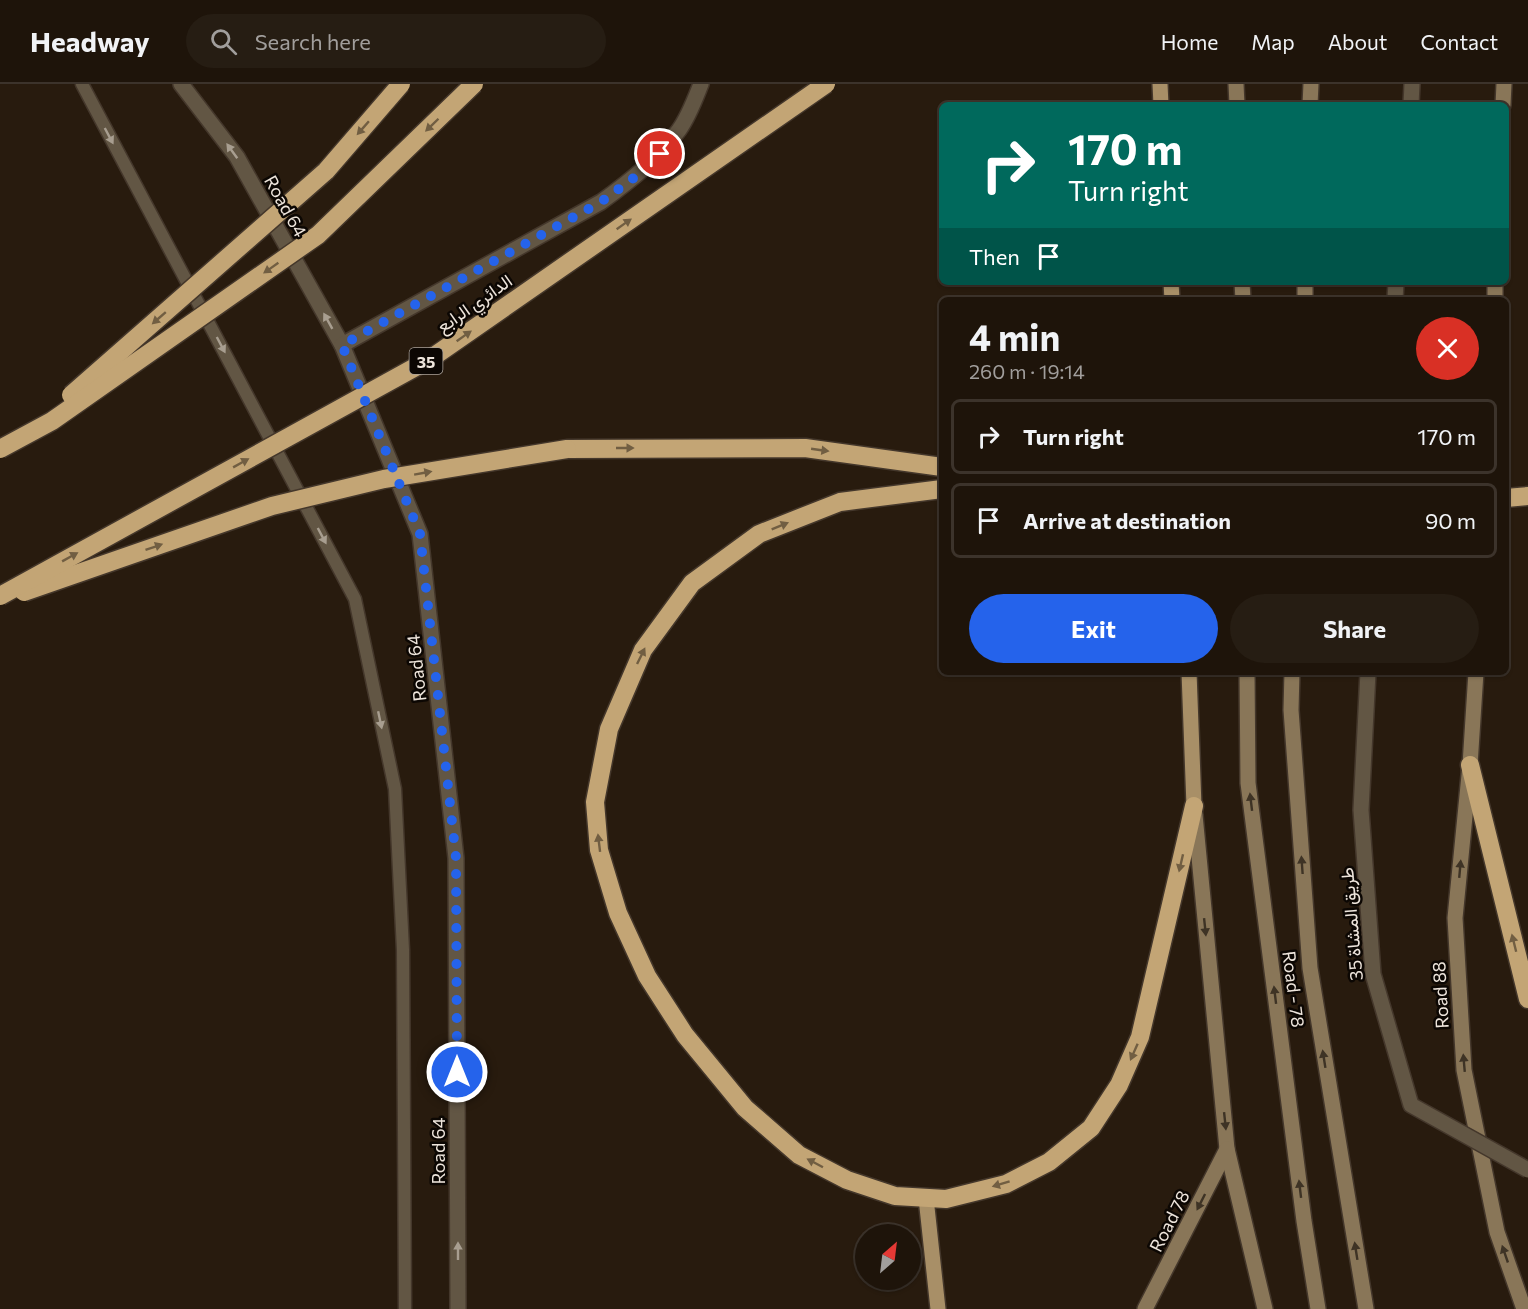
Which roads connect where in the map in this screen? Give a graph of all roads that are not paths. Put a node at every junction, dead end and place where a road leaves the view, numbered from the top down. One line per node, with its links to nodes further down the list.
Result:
1 (82, 84): 37 (lane, one-way to 37)
2 (181, 84): 17 (street, Road 64, one-way to 2)
3 (401, 84): 18 (highway, one-way to 18, bridge)
4 (474, 84): 18 (highway, one-way to 18, bridge)
5 (701, 84): 17 (street)
6 (826, 84): 24 (highway, الدائري الرابع / 35, one-way to 6, bridge)
7 (1160, 84): 12 (main road)
8 (1236, 84): 13 (main road)
9 (1311, 84): 14 (main road)
10 (1412, 84): 15 (street)
11 (1504, 84): 16 (main road)
12 (1161, 102)
13 (1237, 102)
14 (1310, 102)
15 (1411, 102)
16 (1503, 102)
17 (342, 345): 38 (street, Road 64, one-way to 17)
18 (25, 436): 19 (highway, bridge)
19 (0, 449)
20 (939, 467): 25 (highway, one-way to 20, bridge)
21 (939, 489): 36 (highway, one-way to 21)
22 (1528, 496): 23 (highway)
23 (1509, 498)
24 (0, 596)
25 (0, 600)
26 (1189, 675): 32 (main road)
27 (1247, 675): 42 (main road, Road - 78, one-way to 27)
28 (1292, 675): 43 (main road, one-way to 28)
29 (1368, 675): 35 (street, طريق المشاة 35, bridge)
30 (1476, 675): 31 (main road, Road 88)
31 (1470, 765): 33 (highway, one-way to 31); 44 (main road, Road 88, one-way to 31)
32 (1194, 806): 34 (main road, one-way to 34); 36 (highway, one-way to 36)
33 (1528, 999)
34 (1227, 1149): 40 (main road, Road 78, one-way to 40); 41 (main road)
35 (1528, 1170)
36 (926, 1198): 39 (main road)
37 (405, 1309)
38 (458, 1309)
39 (938, 1309)
40 (1145, 1309)
41 (1265, 1309)
42 (1318, 1309)
43 (1366, 1309)
44 (1524, 1309)

